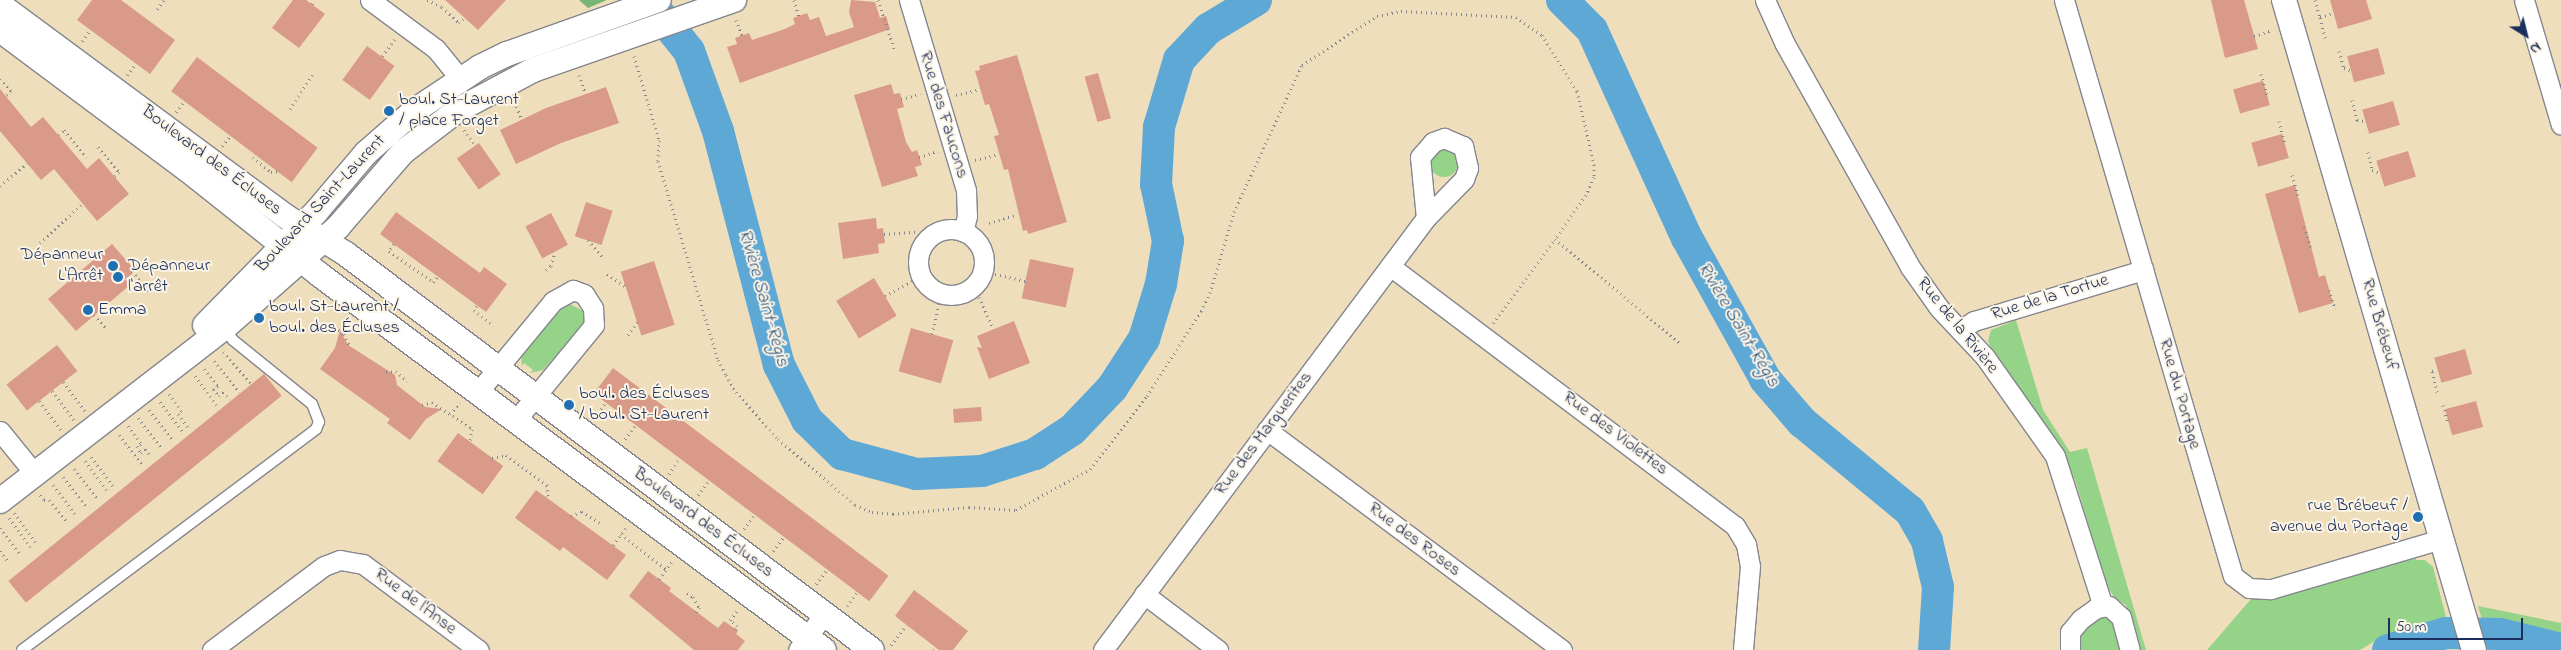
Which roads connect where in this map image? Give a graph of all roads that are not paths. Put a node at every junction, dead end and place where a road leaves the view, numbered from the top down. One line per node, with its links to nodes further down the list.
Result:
1 (370, 0): 11 (street)
2 (659, 0): 11 (street, Boulevard Saint-Laurent)
3 (909, 0): 15 (street, Rue des Faucons)
4 (1765, 0): 20 (street, Rue de la Rivière)
5 (2064, 0): 19 (street, Rue du Portage)
6 (2284, 0): 31 (street, Rue Brébeuf)
7 (2524, 0): 12 (street)
8 (0, 4): 14 (street, Boulevard des Écluses)
9 (734, 7): 16 (street, Boulevard Saint-Laurent)
10 (0, 30): 17 (street, Boulevard des Écluses)
11 (461, 80): 14 (street, Boulevard Saint-Laurent)
12 (2561, 125)
13 (1426, 218): 18 (street, Rue des Marguerites)
14 (302, 226): 16 (street, Boulevard des Écluses); 17 (street, Boulevard Saint-Laurent)
15 (963, 232)
16 (324, 240): 17 (street, Boulevard Saint-Laurent); 22 (street, Boulevard des Écluses)
17 (293, 253): 21 (street, Boulevard Saint-Laurent); 23 (street, Boulevard Saint-Laurent); 24 (street, Boulevard des Écluses)
18 (1390, 266): 28 (street, Rue des Marguerites); 43 (street, Rue des Violettes)
19 (2143, 270): 20 (street, Rue de la Tortue); 31 (street, Rue du Portage)
20 (1960, 330): 33 (street, Rue de la Rivière)
21 (223, 338): 23 (street, Boulevard Saint-Laurent); 37 (lane)
22 (498, 368): 24 (street); 25 (street, Boulevard des Écluses); 25 (street)
23 (181, 369): 29 (street, Boulevard Saint-Laurent)
24 (470, 396): 26 (street, Boulevard des Écluses)
25 (534, 398): 26 (street); 34 (street, Boulevard des Écluses)
26 (516, 420): 35 (street, Boulevard des Écluses)
27 (0, 430): 29 (street)
28 (1266, 430): 32 (street, Rue des Marguerites); 42 (street, Rue des Roses)
29 (42, 484): 30 (street, Boulevard Saint-Laurent)
30 (8, 510)
31 (2441, 539): 46 (street, Rue Brébeuf)
32 (1144, 594): 40 (street, Rue des Marguerites); 41 (street)
33 (2102, 606): 44 (street); 45 (street)
34 (834, 612): 35 (street); 36 (street, Boulevard des Écluses)
35 (810, 646)
36 (882, 647)
37 (22, 650)
38 (212, 650): 39 (street, Rue de l'Anse)
39 (480, 650)
40 (1103, 650)
41 (1218, 650)
42 (1562, 650)
43 (1743, 650)
44 (2070, 650)
45 (2130, 650)
46 (2474, 650)

